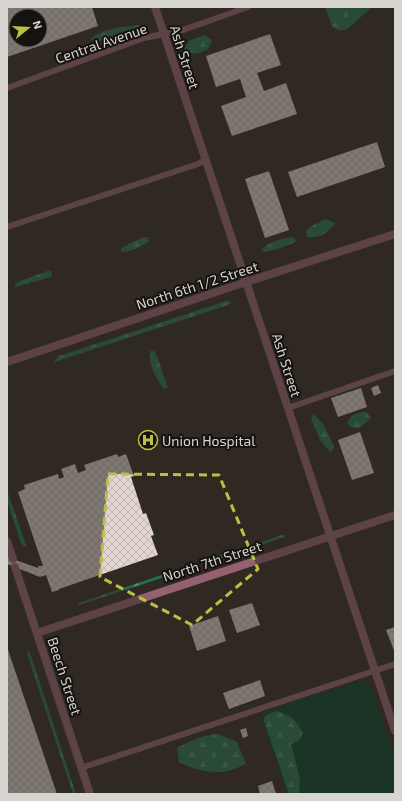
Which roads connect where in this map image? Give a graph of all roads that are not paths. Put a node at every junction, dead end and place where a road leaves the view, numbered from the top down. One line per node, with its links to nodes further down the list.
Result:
1 (155, 7): 3 (street, Ash Street)
2 (248, 7): 3 (lane, Central Avenue)
3 (164, 34): 4 (lane, Central Avenue); 5 (street, Ash Street)
4 (7, 88)
5 (206, 159): 6 (lane); 8 (street, Ash Street)
6 (7, 227)
7 (395, 234): 8 (street, North 6th 1/2 Street)
8 (246, 282): 9 (street, North 6th 1/2 Street); 11 (street, Ash Street)
9 (7, 362)
10 (395, 371): 11 (lane)
11 (288, 408): 13 (street, Ash Street)
12 (395, 514): 13 (street, North 7th Street)
13 (330, 536): 15 (street, North 7th Street); 17 (street, Ash Street)
14 (7, 542): 15 (street, Beech Street)
15 (37, 633): 19 (street, Beech Street)
16 (395, 664): 17 (lane)
17 (375, 671): 18 (street, Ash Street); 19 (lane)
18 (395, 731)
19 (81, 768): 20 (street, Beech Street)
20 (90, 794)

